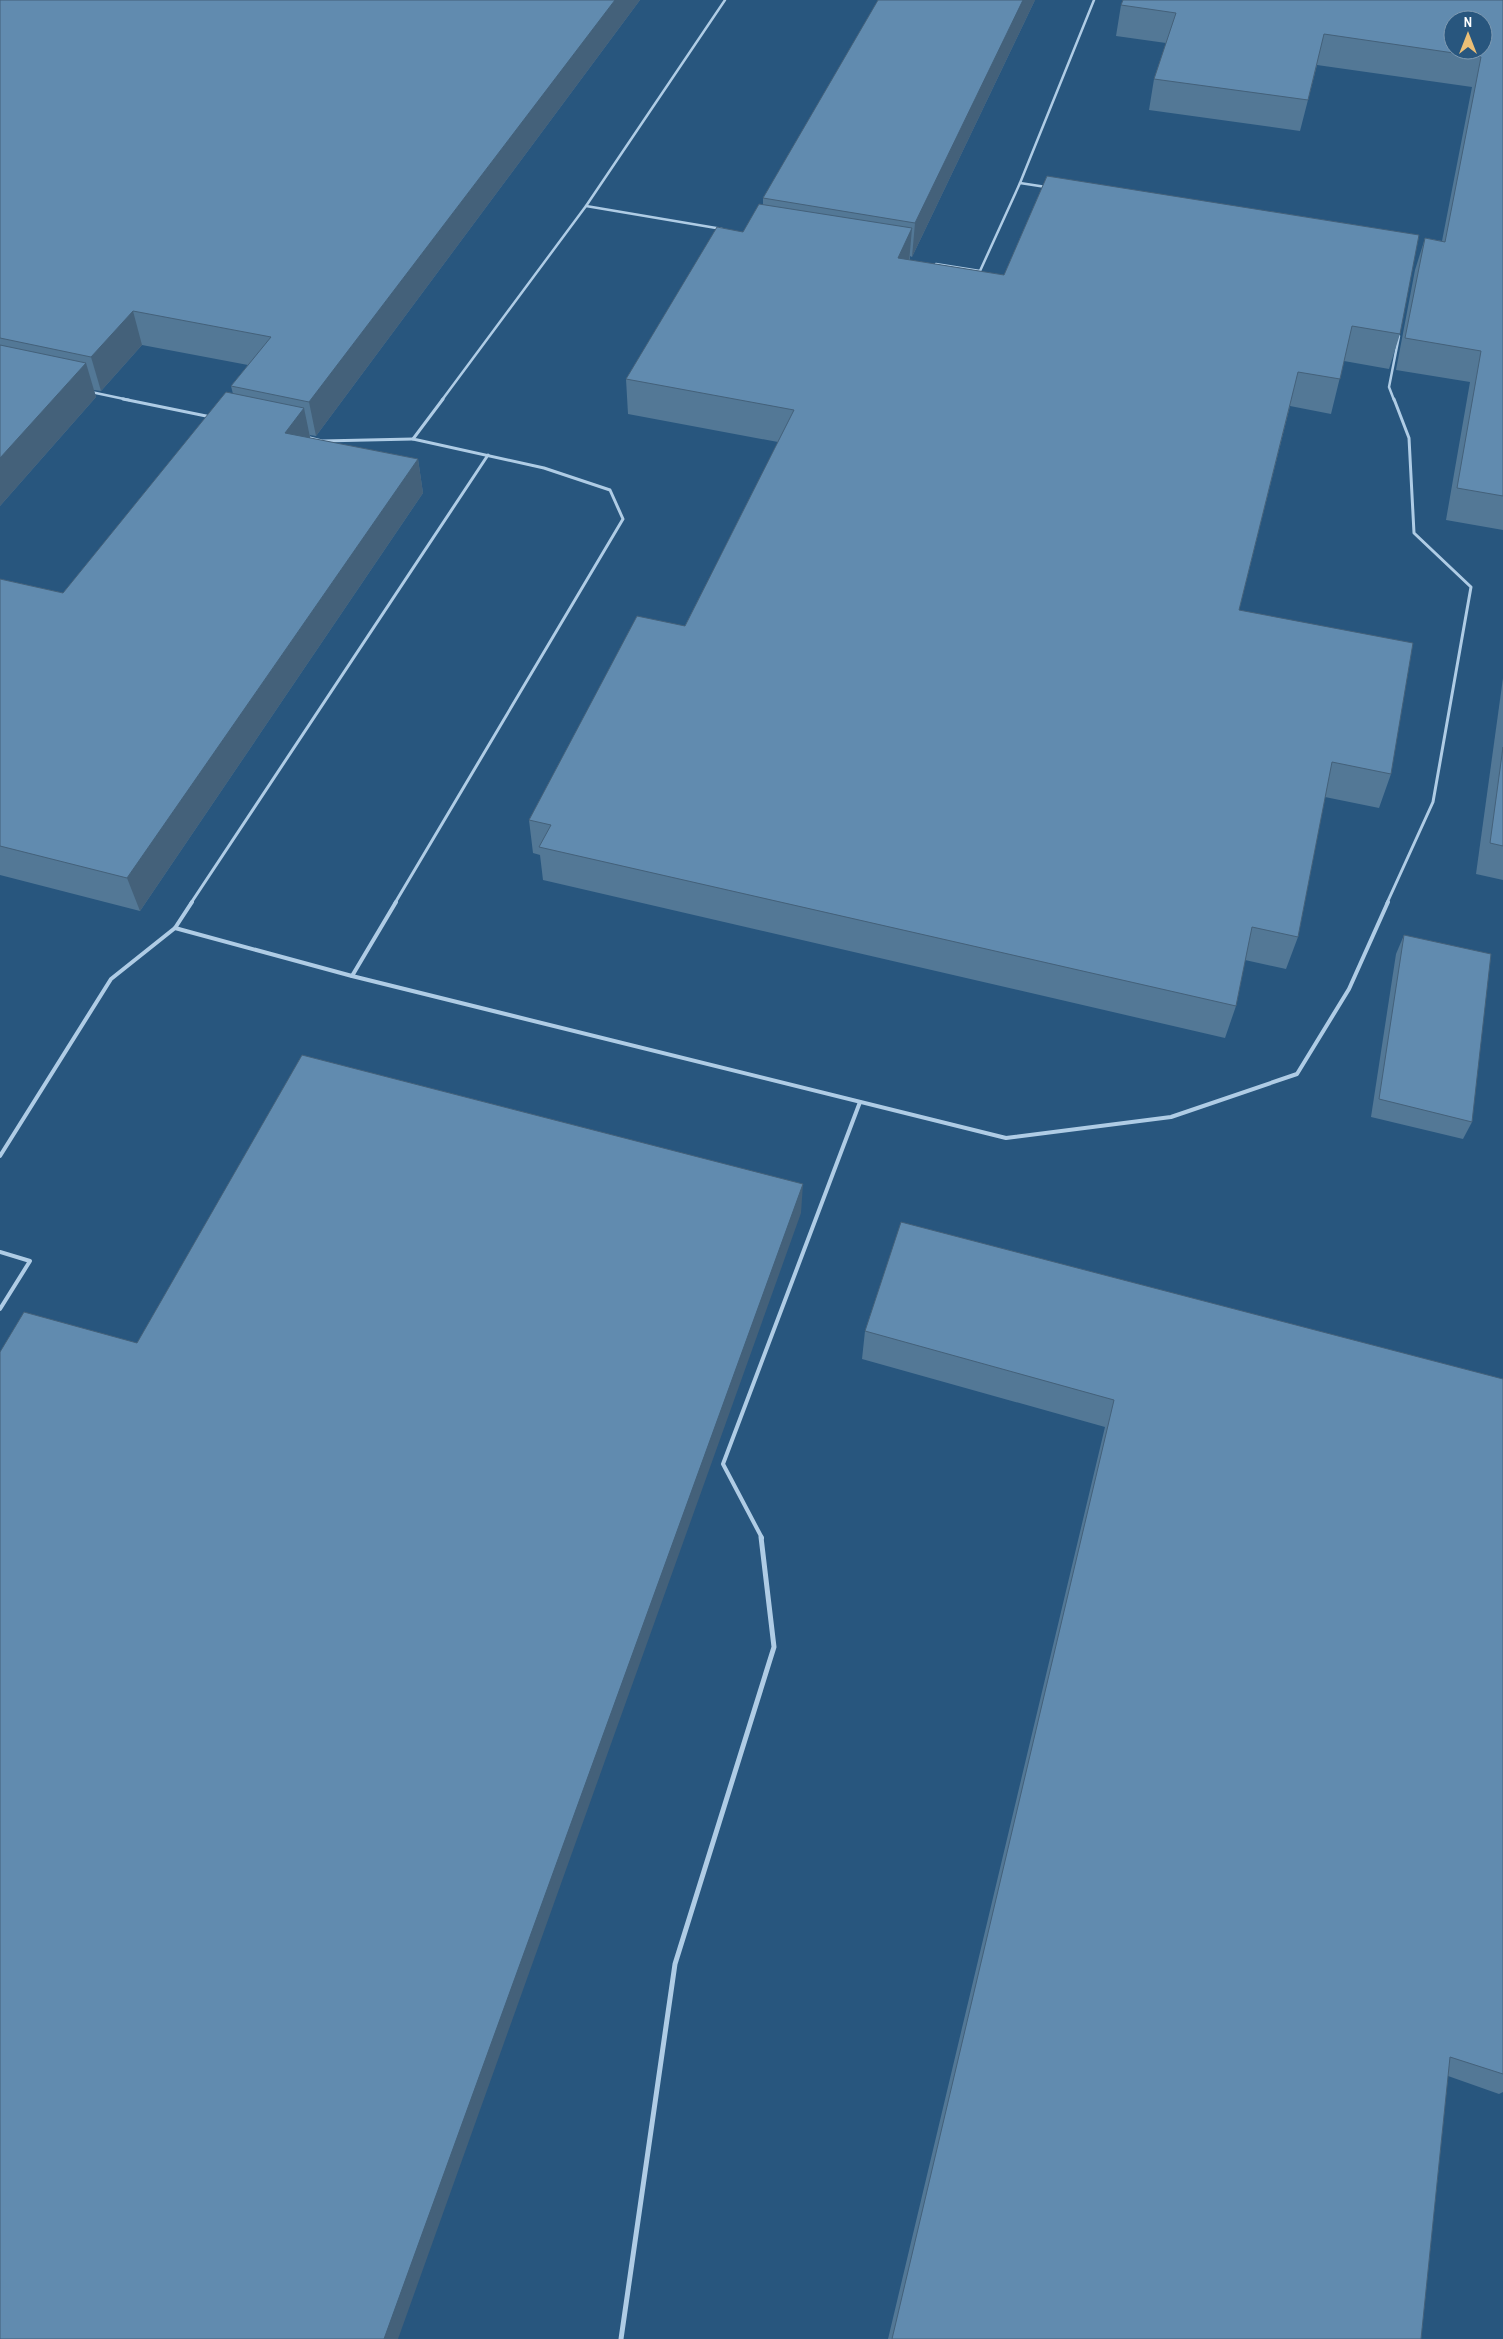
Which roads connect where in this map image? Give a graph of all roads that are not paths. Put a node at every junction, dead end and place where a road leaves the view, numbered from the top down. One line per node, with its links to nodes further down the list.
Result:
1 (725, 0): 5 (lane)
2 (1094, 0): 3 (lane)
3 (1020, 183): 4 (lane); 7 (lane)
4 (1049, 187)
5 (586, 206): 6 (lane); 12 (lane)
6 (730, 230)
7 (932, 263)
8 (1400, 330): 16 (lane)
9 (88, 391): 10 (lane)
10 (214, 418)
11 (302, 436): 12 (lane)
12 (413, 439): 13 (lane)
13 (488, 455): 14 (lane); 15 (lane)
14 (175, 928): 15 (lane); 17 (lane)
15 (352, 976): 16 (lane)
16 (860, 1102): 20 (lane)
17 (0, 1156)
18 (0, 1252): 19 (lane)
19 (0, 1309)
20 (621, 2339)

